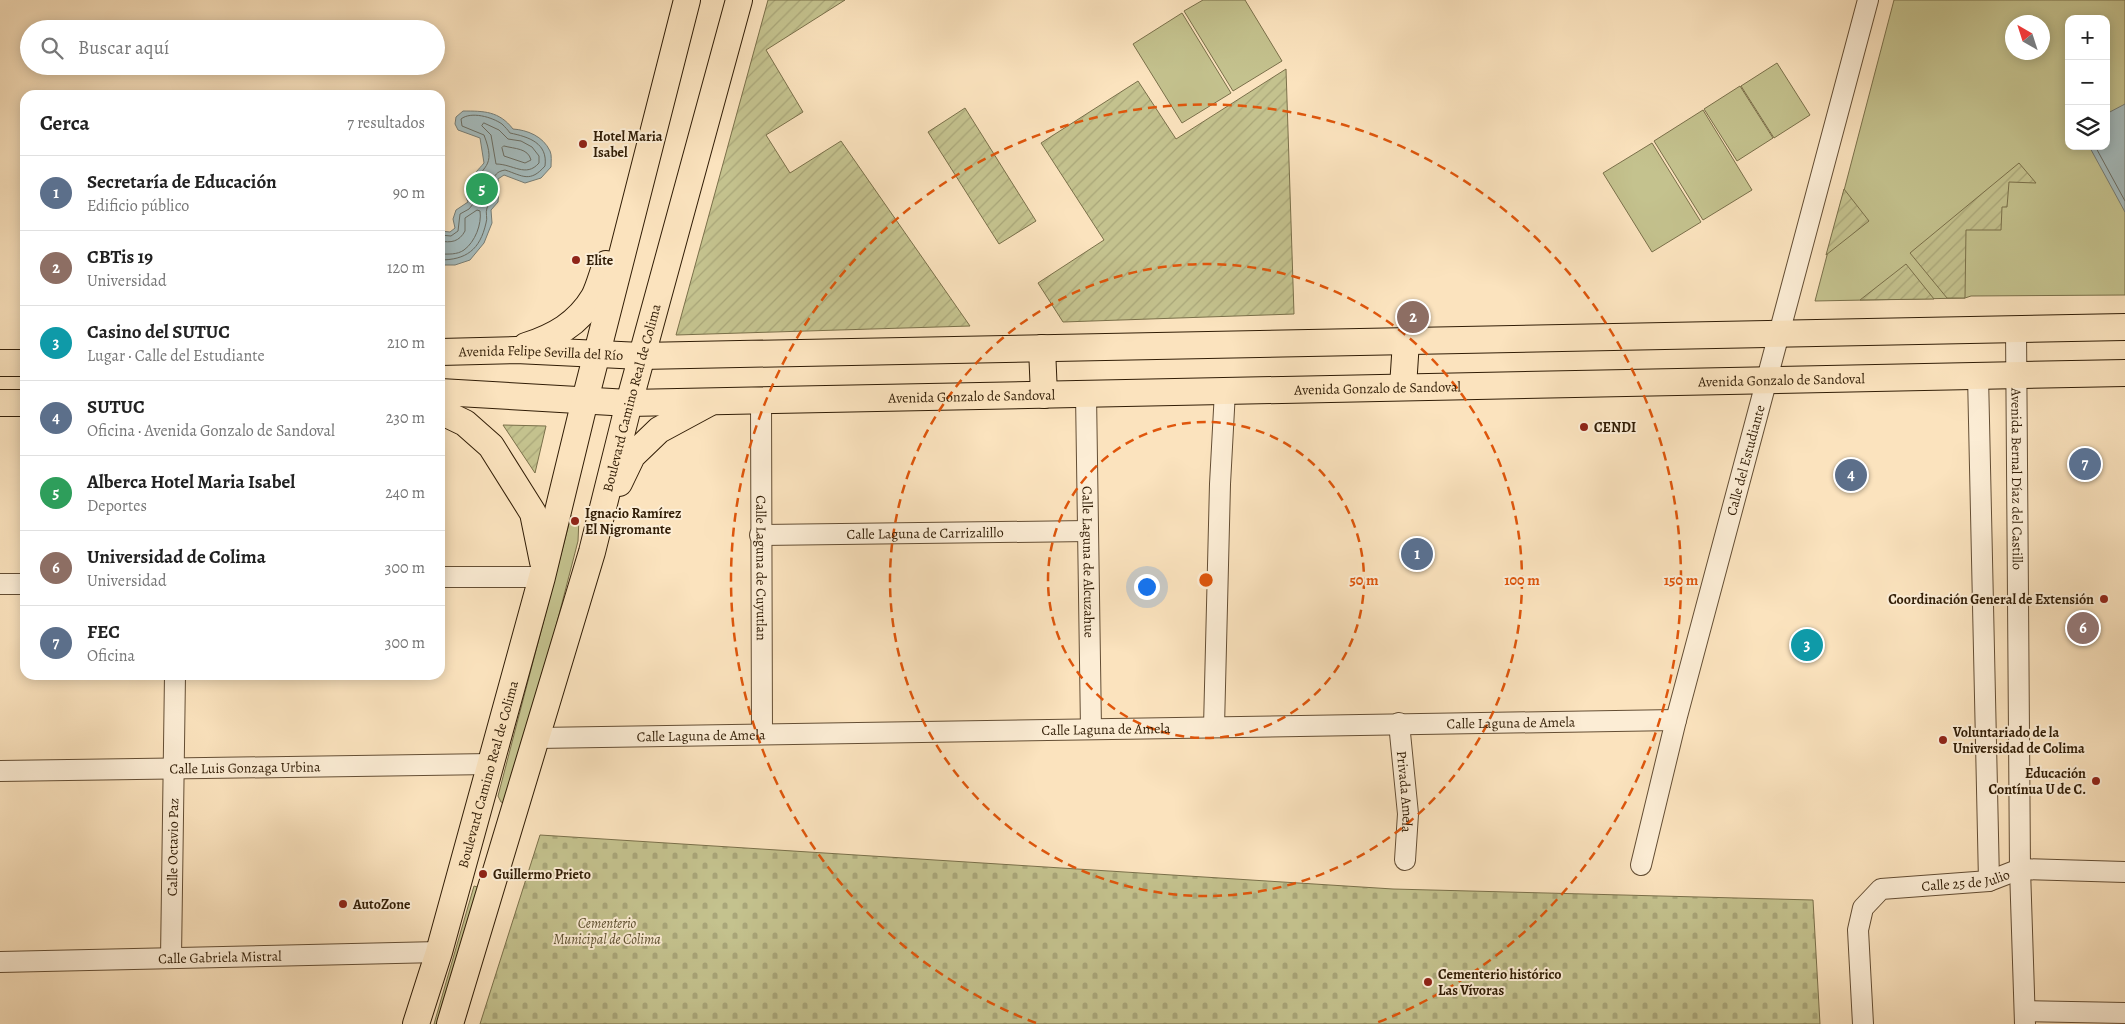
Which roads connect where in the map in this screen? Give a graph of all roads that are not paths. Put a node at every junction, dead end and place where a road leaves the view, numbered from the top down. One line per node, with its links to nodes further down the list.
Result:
1 (687, 0): 4 (main road, Boulevard Camino Real de Colima)
2 (739, 0): 13 (main road, Boulevard Camino Real de Colima)
3 (1868, 0): 7 (street, Calle del Estudiante)
4 (643, 178): 10 (main road); 12 (main road, Boulevard Camino Real de Colima)
5 (2125, 327): 6 (main road)
6 (2016, 329): 7 (main road); 18 (street, Avenida Bernal Díaz del Castillo)
7 (1780, 332): 8 (main road); 19 (street, Calle del Estudiante)
8 (1406, 341): 9 (main road); 20 (main road)
9 (1042, 348): 13 (main road); 23 (main road)
10 (516, 350): 11 (main road, Avenida Felipe Sevilla del Río); 12 (main road, Avenida Felipe Sevilla del Río)
11 (445, 352)
12 (598, 354): 13 (main road, Avenida Felipe Sevilla del Río); 25 (main road, Boulevard Camino Real de Colima)
13 (641, 356): 30 (main road, Boulevard Camino Real de Colima)
14 (0, 363): 15 (main road)
15 (20, 363)
16 (2125, 373): 18 (main road, Avenida Gonzalo de Sandoval)
17 (1978, 375): 18 (main road, Avenida Gonzalo de Sandoval); 19 (main road, Avenida Gonzalo de Sandoval); 53 (street)
18 (2016, 375): 51 (street, Avenida Bernal Díaz del Castillo)
19 (1767, 380): 20 (main road, Avenida Gonzalo de Sandoval); 40 (street, Calle del Estudiante)
20 (1403, 388): 21 (main road, Avenida Gonzalo de Sandoval)
21 (1225, 391): 24 (main road, Avenida Gonzalo de Sandoval); 42 (street)
22 (445, 392): 25 (main road)
23 (1044, 394): 24 (main road, Avenida Gonzalo de Sandoval); 26 (main road, Avenida Gonzalo de Sandoval)
24 (1086, 394): 32 (street, Calle Laguna de Alcuzahue)
25 (585, 400): 30 (main road); 35 (main road, Boulevard Camino Real de Colima)
26 (761, 400): 27 (main road, Avenida Gonzalo de Sandoval); 33 (street, Calle Laguna de Cuyutlan)
27 (713, 401): 30 (main road, Avenida Gonzalo de Sandoval); 34 (main road)
28 (0, 403): 29 (main road)
29 (20, 403)
30 (628, 403): 34 (main road, Boulevard Camino Real de Colima)
31 (445, 414): 35 (main road)
32 (1088, 531): 33 (street, Calle Laguna de Carrizalillo); 43 (street, Calle Laguna de Alcuzahue)
33 (760, 535): 44 (street, Calle Laguna de Cuyutlan)
34 (594, 543): 45 (main road, Boulevard Camino Real de Colima)
35 (544, 572): 36 (street); 46 (main road, Boulevard Camino Real de Colima)
36 (445, 577)
37 (0, 584): 38 (street)
38 (20, 584)
39 (175, 680): 47 (street, Calle Octavio Paz)
40 (1676, 720): 41 (street, Calle Laguna de Amela); 50 (street, Calle del Estudiante)
41 (1399, 724): 42 (street, Calle Laguna de Amela); 49 (street, Privada Amela)
42 (1214, 727): 43 (street, Calle Laguna de Amela)
43 (1091, 729): 44 (street, Calle Laguna de Amela)
44 (762, 734): 45 (street, Calle Laguna de Amela)
45 (537, 738): 60 (main road, Boulevard Camino Real de Colima)
46 (491, 764): 47 (street, Calle Luis Gonzaga Urbina); 54 (main road, Boulevard Camino Real de Colima)
47 (173, 768): 48 (street, Calle Luis Gonzaga Urbina); 55 (street, Calle Octavio Paz)
48 (0, 771)
49 (1405, 860)
50 (1641, 865)
51 (2020, 869): 52 (street, Calle 25 de Julio); 53 (street, Calle 25 de Julio); 58 (street, Avenida Bernal Díaz del Castillo)
52 (2125, 872)
53 (1989, 881): 61 (street, Calle 25 de Julio)
54 (439, 952): 55 (street, Calle Gabriela Mistral); 59 (main road, Boulevard Camino Real de Colima)
55 (171, 958): 56 (street, Calle Gabriela Mistral)
56 (0, 962)
57 (2125, 1012): 58 (street)
58 (2025, 1018)
59 (416, 1024)
60 (450, 1024)
61 (1863, 1024)

